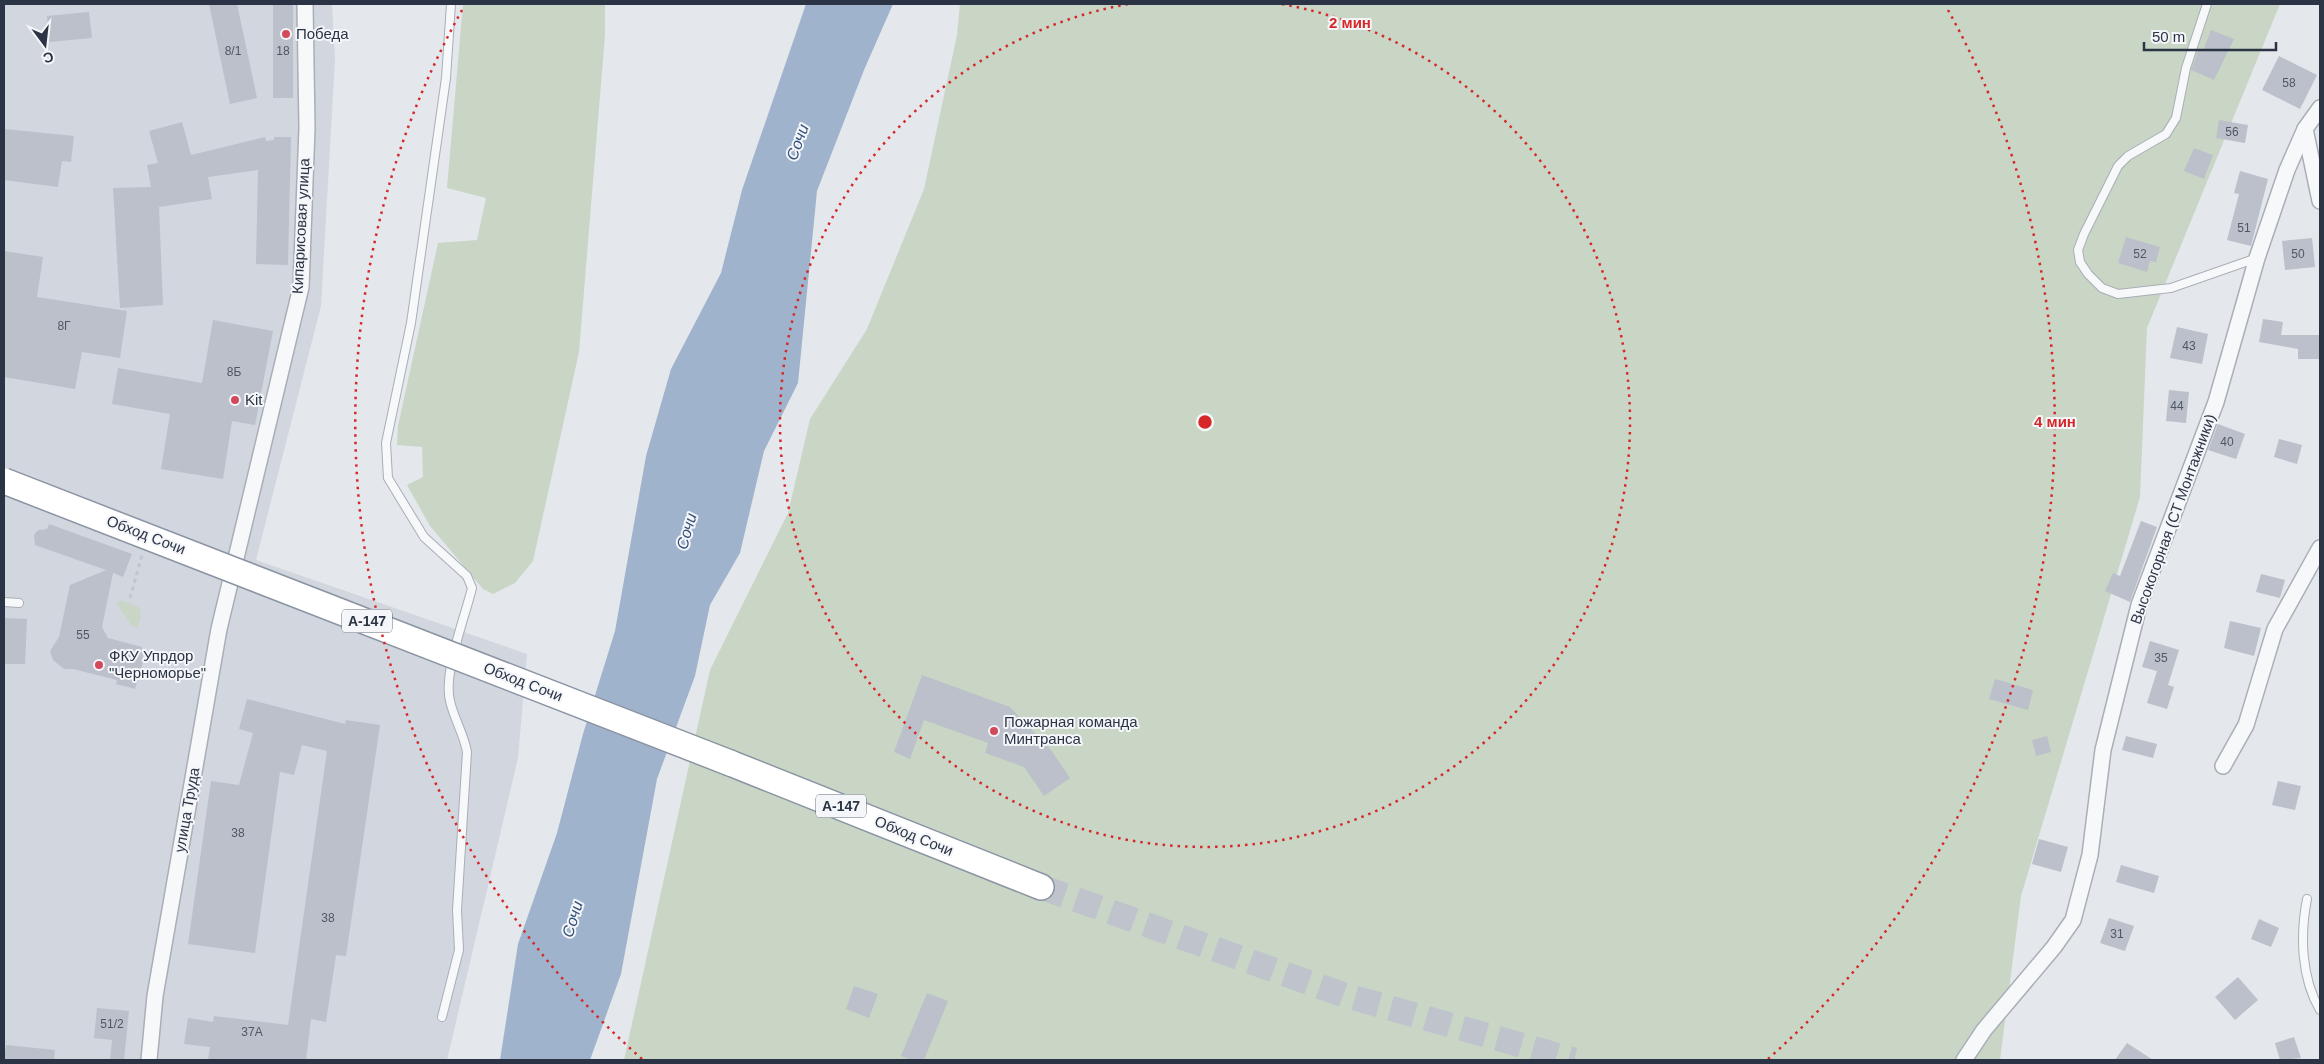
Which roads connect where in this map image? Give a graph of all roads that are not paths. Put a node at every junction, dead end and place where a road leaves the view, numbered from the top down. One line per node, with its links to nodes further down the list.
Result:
1 (305, 4): 10 (street, Кипарисовая улица)
2 (451, 4): 17 (lane)
3 (2207, 4): 7 (lane)
4 (2320, 108): 5 (street, Высокогорная (СТ Монтажники))
5 (2305, 129): 6 (street); 7 (street, Высокогорная (СТ Монтажники))
6 (2320, 201)
7 (2257, 258): 19 (street, Высокогорная (СТ Монтажники))
8 (4, 481): 14 (highway, Обход Сочи / А-147, bridge)
9 (2320, 548): 13 (street)
10 (234, 561): 18 (street, улица Труда)
11 (4, 602): 12 (lane)
12 (19, 603)
13 (2224, 766)
14 (1041, 887)
15 (2307, 899): 16 (lane)
16 (2320, 1010)
17 (442, 1017)
18 (149, 1060)
19 (1964, 1060)

